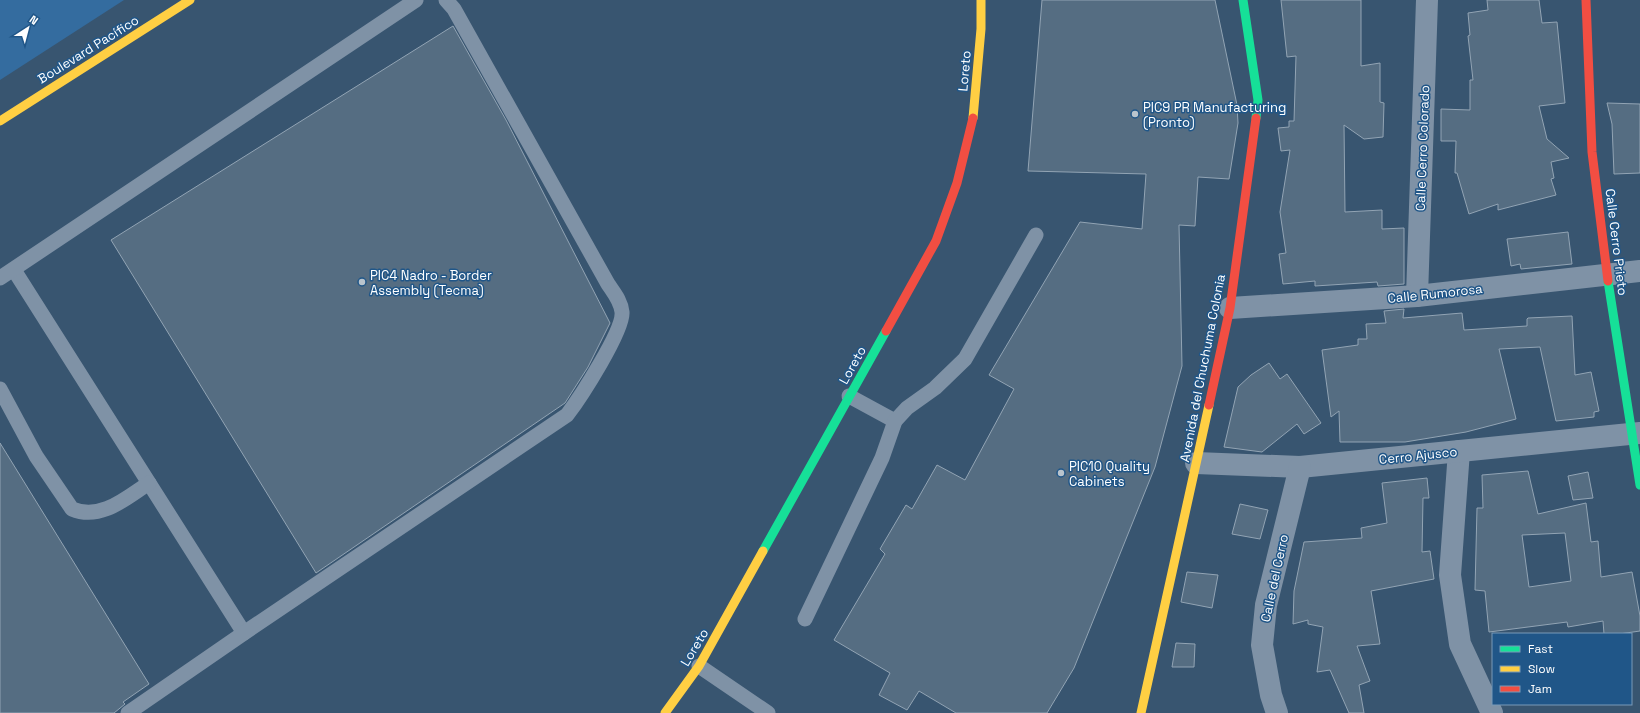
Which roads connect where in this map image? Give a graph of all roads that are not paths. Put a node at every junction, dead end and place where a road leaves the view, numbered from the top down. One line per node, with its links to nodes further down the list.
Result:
1 (190, 0): 8 (street, Boulevard Pacífico)
2 (416, 0): 10 (lane)
3 (446, 0): 26 (lane)
4 (981, 0): 17 (street, Loreto)
5 (1243, 0): 15 (street, Avenida del Chuchuma Colonia)
6 (1427, 0): 14 (street, Calle Cerro Colorado)
7 (1586, 0): 12 (street, Calle Cerro Prieto)
8 (0, 121)
9 (1036, 236): 18 (lane)
10 (14, 270): 13 (lane); 23 (lane)
11 (1640, 271): 12 (street, Calle Rumorosa)
12 (1607, 274): 14 (street, Calle Rumorosa); 19 (street, Calle Cerro Prieto)
13 (0, 278)
14 (1417, 296): 15 (street, Calle Rumorosa)
15 (1230, 308): 21 (street, Avenida del Chuchuma Colonia)
16 (0, 389): 23 (lane)
17 (849, 396): 18 (lane); 27 (street, Loreto)
18 (895, 421): 25 (lane)
19 (1636, 433): 20 (street, Cerro Ajusco); 24 (street, Calle Cerro Prieto)
20 (1459, 451): 22 (street, Cerro Ajusco); 33 (street)
21 (1196, 463): 22 (street, Cerro Ajusco); 31 (street, Avenida del Chuchuma Colonia)
22 (1300, 467): 32 (street, Calle del Cerro)
23 (149, 483): 26 (lane)
24 (1640, 485)
25 (805, 619)
26 (244, 633): 28 (lane)
27 (699, 666): 29 (street, Loreto); 30 (lane)
28 (128, 713)
29 (665, 713)
30 (768, 713)
31 (1141, 713)
32 (1276, 713)
33 (1492, 713)

